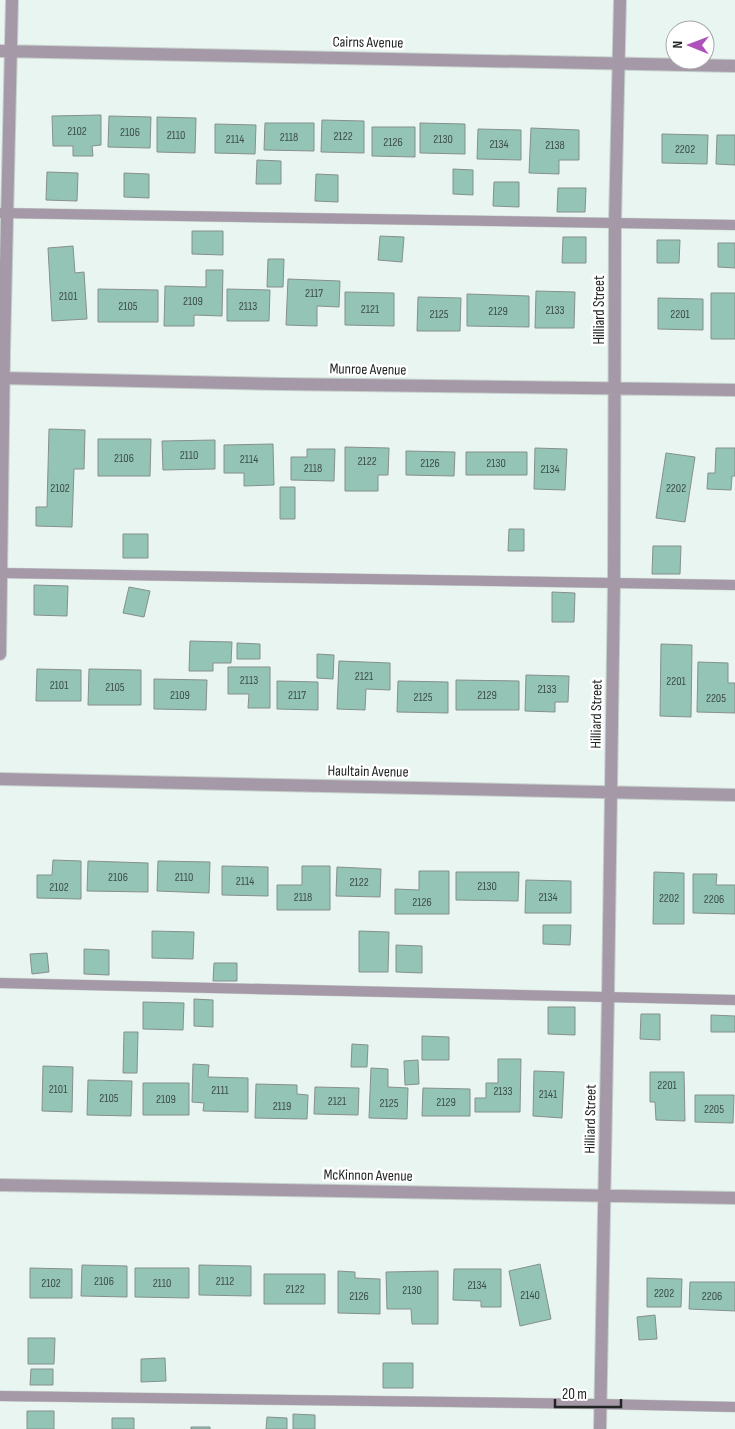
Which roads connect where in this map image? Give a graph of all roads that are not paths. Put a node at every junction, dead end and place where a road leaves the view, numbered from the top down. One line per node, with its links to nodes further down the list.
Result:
1 (12, 0): 3 (street)
2 (620, 0): 4 (street, Hilliard Street)
3 (6, 51): 4 (street, Cairns Avenue); 6 (street)
4 (620, 64): 5 (street, Cairns Avenue); 7 (street, Hilliard Street)
5 (735, 66)
6 (4, 213): 7 (lane); 9 (street)
7 (615, 222): 8 (lane); 10 (street, Hilliard Street)
8 (735, 225)
9 (2, 378): 10 (street, Munroe Avenue); 12 (street)
10 (615, 388): 11 (street, Munroe Avenue); 13 (street, Hilliard Street)
11 (735, 390)
12 (1, 573): 13 (lane); 15 (street)
13 (614, 583): 14 (lane); 17 (street, Hilliard Street)
14 (735, 585)
15 (0, 654)
16 (0, 778): 17 (street, Haultain Avenue)
17 (611, 792): 18 (street, Haultain Avenue); 20 (street, Hilliard Street)
18 (735, 795)
19 (0, 983): 20 (lane)
20 (608, 997): 21 (lane); 23 (street, Hilliard Street)
21 (735, 1000)
22 (0, 1185): 23 (street, McKinnon Avenue)
23 (605, 1195): 24 (street, McKinnon Avenue); 26 (street, Hilliard Street)
24 (735, 1198)
25 (0, 1396): 26 (lane)
26 (600, 1404): 27 (lane); 28 (street, Hilliard Street)
27 (735, 1408)
28 (600, 1429)

